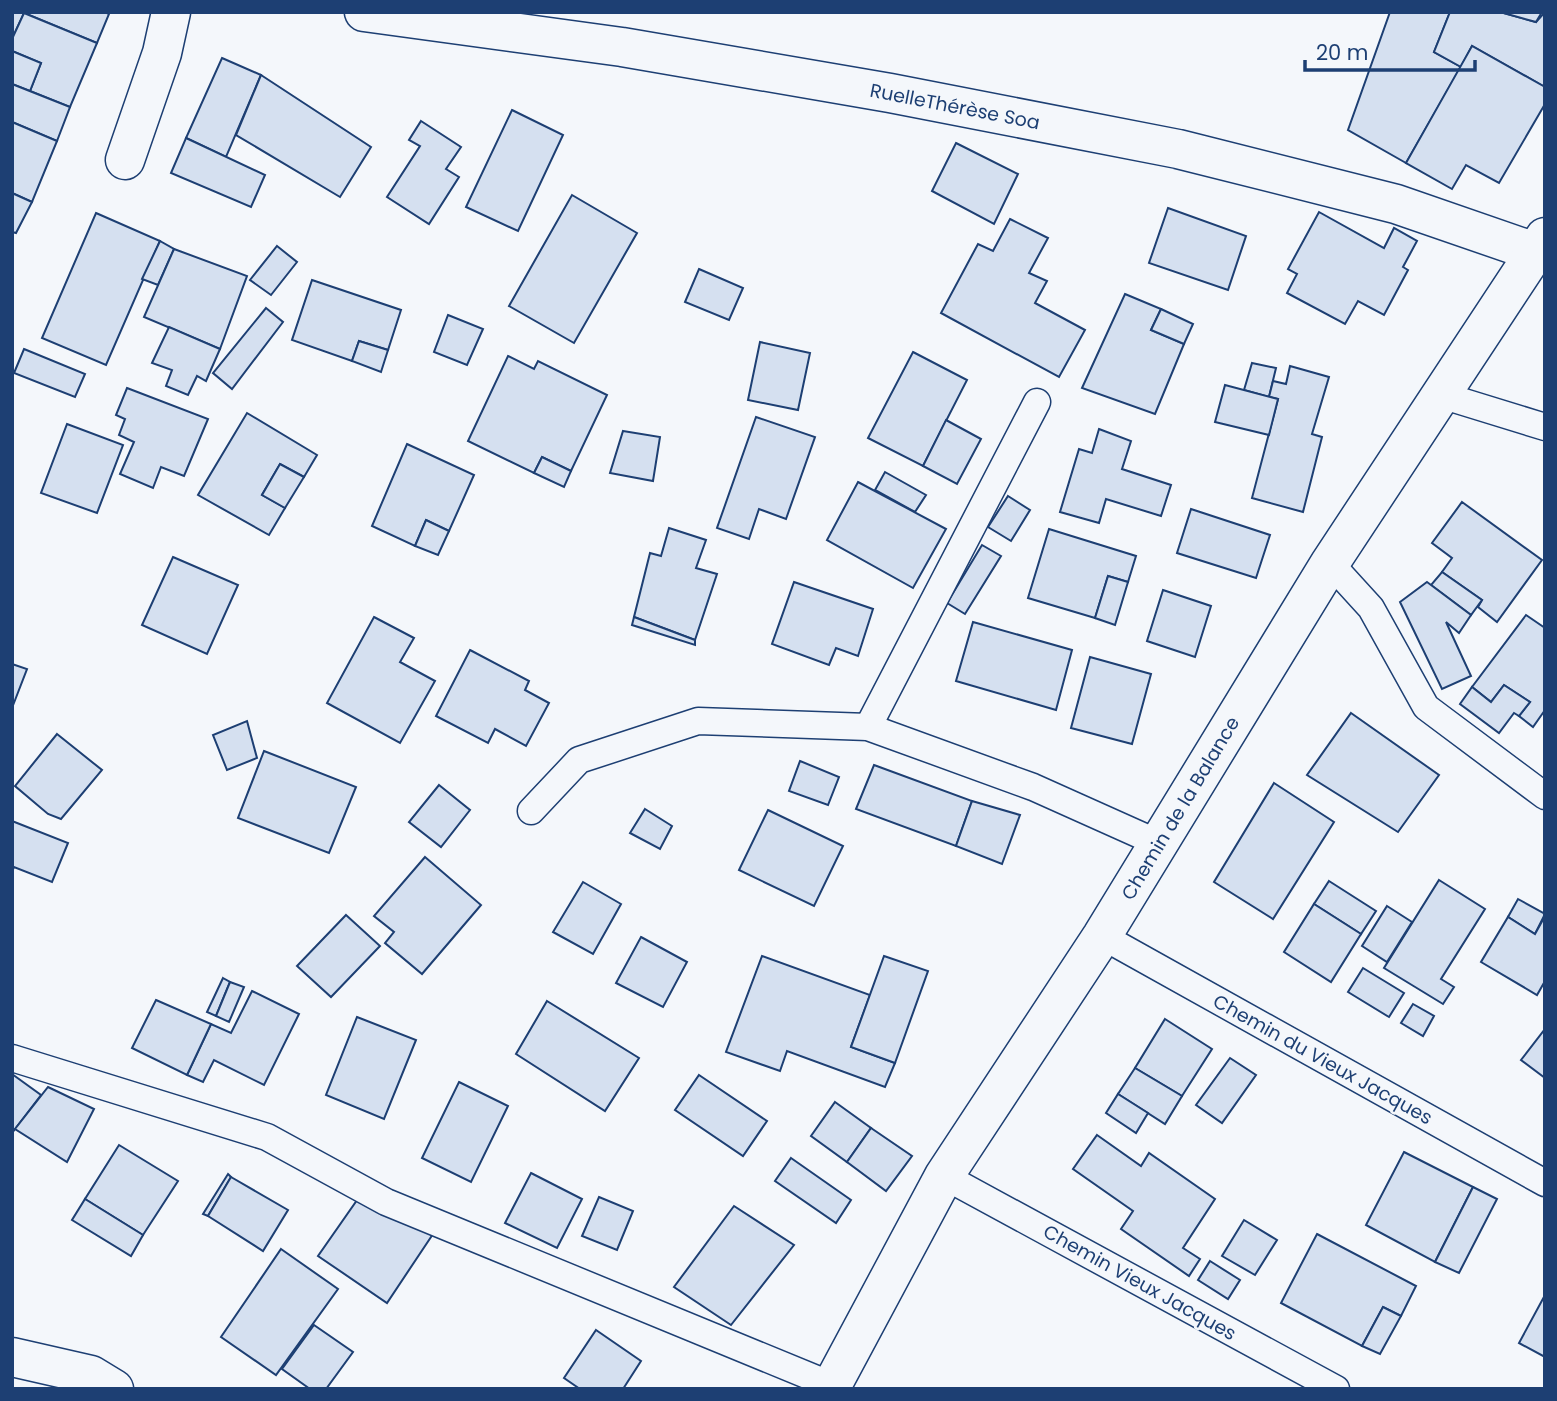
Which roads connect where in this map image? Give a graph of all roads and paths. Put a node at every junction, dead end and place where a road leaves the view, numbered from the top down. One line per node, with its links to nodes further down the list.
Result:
1 (171, 12): 3 (street)
2 (364, 12): 4 (street, RuelleThérèse Soa)
3 (125, 160)
4 (1540, 244): 5 (street, Chemin de la Balance)
5 (1441, 395): 7 (lane); 8 (street, Chemin de la Balance)
6 (1038, 402): 9 (lane)
7 (1545, 427)
8 (1330, 564): 10 (lane); 12 (street, Chemin de la Balance)
9 (868, 727): 11 (lane); 12 (lane)
10 (1545, 796)
11 (531, 811)
12 (1158, 843): 13 (street, Chemin de la Balance)
13 (1102, 936): 15 (street, Chemin de la Balance); 16 (lane, Chemin du Vieux Jacques)
14 (12, 1058): 18 (lane)
15 (944, 1176): 18 (street, Chemin de la Balance); 20 (lane, Chemin Vieux Jacques)
16 (1545, 1183)
17 (12, 1357): 19 (street)
18 (830, 1387)
19 (114, 1389)
20 (1336, 1389)

